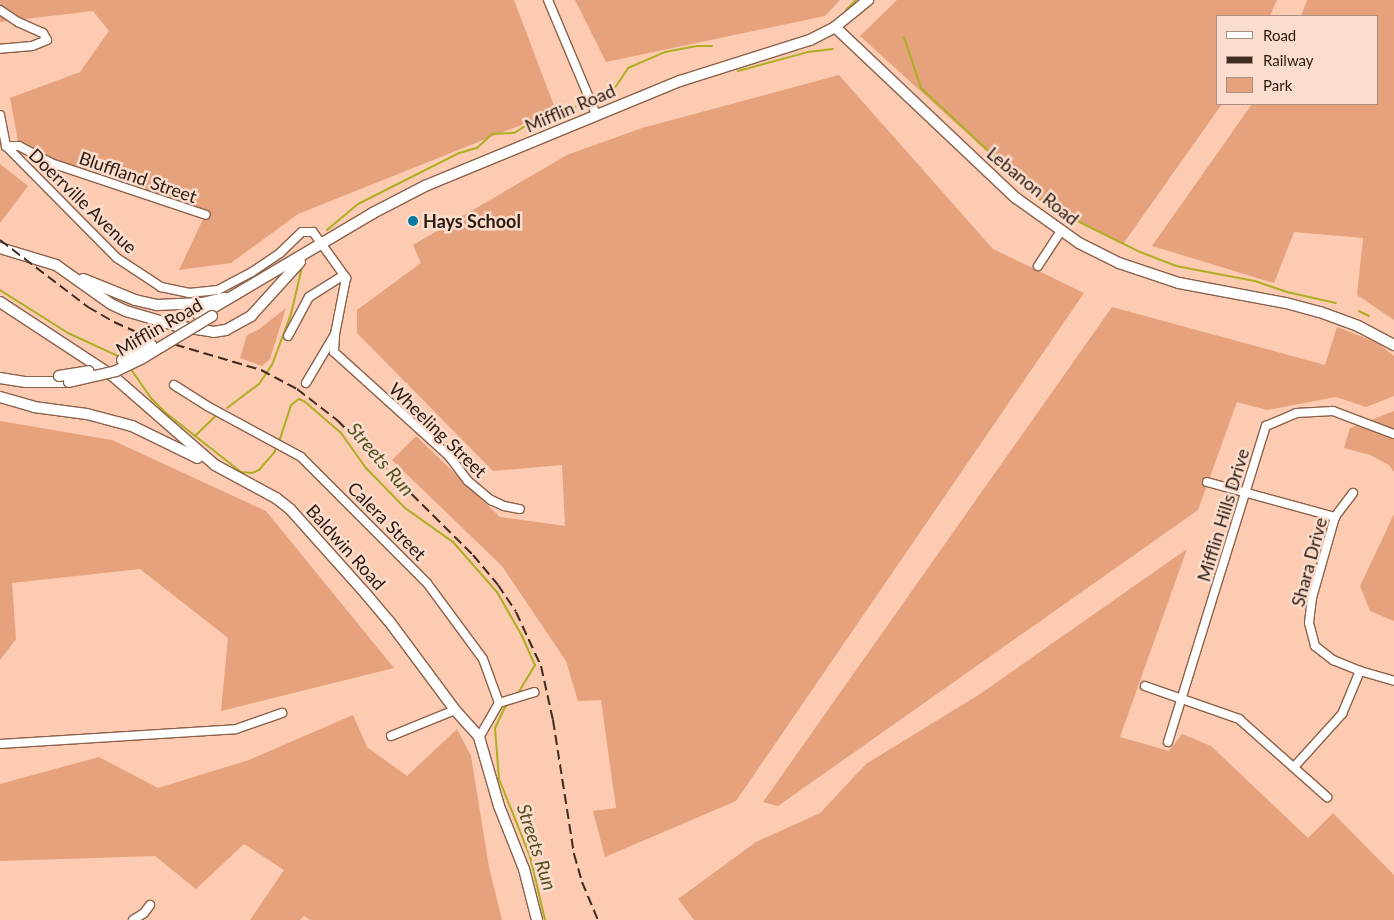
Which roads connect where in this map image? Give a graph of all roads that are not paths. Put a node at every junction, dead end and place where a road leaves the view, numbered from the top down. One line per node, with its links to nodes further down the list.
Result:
1 (548, 0): 6 (street)
2 (868, 0): 4 (main road, Mifflin Road)
3 (0, 10): 5 (street)
4 (836, 27): 6 (main road, Mifflin Road); 10 (main road, Lebanon Road)
5 (0, 49)
6 (596, 114): 11 (main road, Mifflin Road)
7 (0, 115): 8 (street, Doerrville Avenue)
8 (6, 146): 9 (street, Bluffland Street); 11 (street, Doerrville Avenue)
9 (206, 215)
10 (1061, 231): 14 (street); 21 (main road, Lebanon Road)
11 (318, 247): 13 (main road, Mifflin Road); 15 (main road); 16 (street)
12 (0, 248): 15 (main road)
13 (291, 263): 17 (main road, Mifflin Road); 23 (main road, Mifflin Road, bridge)
14 (1038, 266)
15 (71, 274): 17 (main road)
16 (344, 275): 19 (street); 20 (street)
17 (238, 292): 22 (main road, Mifflin Road, bridge)
18 (0, 302): 28 (main road, Baldwin Road)
19 (335, 334): 24 (street); 32 (street, Wheeling Street)
20 (288, 336)
21 (1394, 345)
22 (0, 372)
23 (0, 378)
24 (306, 383)
25 (174, 385): 39 (street, Calera Street)
26 (0, 397): 28 (main road)
27 (1394, 434): 30 (street, Mifflin Hills Drive)
28 (235, 478): 40 (main road, Baldwin Road)
29 (1207, 482): 30 (street)
30 (1244, 493): 33 (street); 38 (street, Mifflin Hills Drive)
31 (1353, 493): 33 (street, Shara Drive)
32 (520, 508)
33 (1335, 517): 34 (street, Shara Drive)
34 (1360, 671): 35 (street, Shara Drive); 46 (street)
35 (1394, 681)
36 (1145, 686): 38 (street)
37 (534, 692): 39 (street)
38 (1183, 699): 44 (street, Mifflin Hills Drive); 46 (street)
39 (499, 703): 43 (street)
40 (455, 710): 42 (street); 43 (main road, Baldwin Road)
41 (282, 713): 45 (street)
42 (391, 736)
43 (479, 738): 50 (main road, Baldwin Road)
44 (1168, 742)
45 (0, 744)
46 (1294, 767): 47 (street)
47 (1327, 797)
48 (150, 905): 49 (street)
49 (132, 920)
50 (537, 920)

